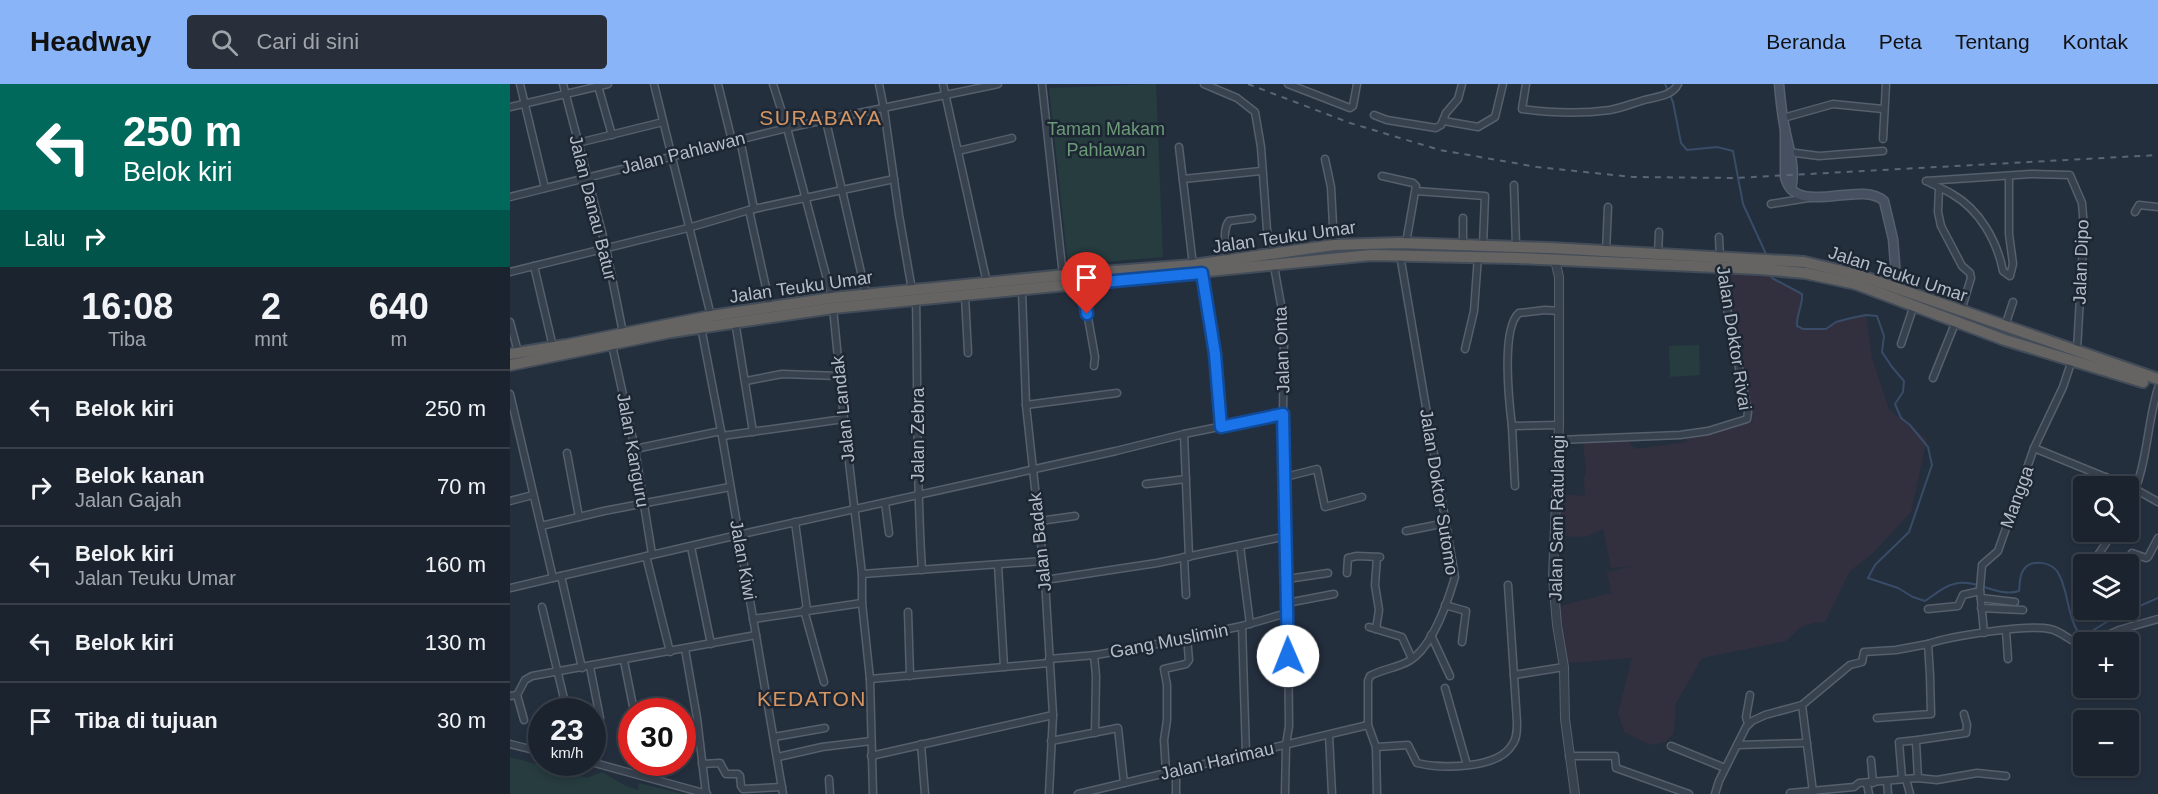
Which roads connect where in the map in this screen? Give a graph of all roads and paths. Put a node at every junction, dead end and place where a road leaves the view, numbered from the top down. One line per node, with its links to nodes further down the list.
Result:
1 (520, 84): 23 (street)
2 (563, 84): 21 (street, Jalan Danau Batur)
3 (608, 84): 20 (street)
4 (654, 84): 31 (street)
5 (718, 84): 37 (street)
6 (773, 84): 32 (street, Jalan Landak)
7 (879, 84): 26 (street, Jalan Zebra)
8 (943, 84): 22 (street)
9 (998, 84): 22 (street, Jalan Pahlawan)
10 (1042, 84): 90 (street)
11 (1204, 84): 45 (street)
12 (1288, 84): 13 (street)
13 (1357, 84)
14 (1462, 84): 30 (street)
15 (1503, 84): 30 (street)
16 (1526, 84): 17 (street)
17 (1678, 84)
18 (1779, 84): 28 (main road)
19 (1886, 84): 25 (street)
20 (598, 86): 21 (street); 33 (street)
21 (564, 93): 23 (street); 38 (street, Jalan Danau Batur)
22 (946, 95): 26 (street, Jalan Pahlawan); 40 (street)
23 (524, 103): 24 (street); 52 (street)
24 (510, 106)
25 (1883, 108): 28 (street); 36 (street)
26 (884, 109): 29 (street, Jalan Pahlawan); 49 (street, Jalan Zebra)
27 (1374, 115): 30 (street)
28 (1783, 118): 42 (main road)
29 (826, 121): 32 (street, Jalan Pahlawan); 54 (street)
30 (1444, 121)
31 (663, 122): 33 (street); 43 (street)
32 (788, 128): 35 (street, Jalan Pahlawan); 58 (street, Jalan Landak)
33 (612, 135): 38 (street)
34 (1012, 138): 40 (street)
35 (740, 139): 37 (street, Jalan Pahlawan); 62 (street)
36 (1883, 139)
37 (732, 141): 43 (street, Jalan Pahlawan)
38 (578, 143): 48 (street, Jalan Danau Batur)
39 (1179, 147): 50 (street)
40 (958, 151): 92 (street)
41 (1882, 151): 42 (street)
42 (1788, 152): 57 (main road)
43 (671, 158): 48 (street, Jalan Pahlawan); 66 (street)
44 (1325, 159): 70 (street)
45 (1262, 171): 50 (street); 76 (street)
46 (1382, 176): 55 (street)
47 (2009, 176): 53 (street); 53 (street); 118 (street, Jalan Dipo)
48 (587, 177): 52 (street, Jalan Pahlawan); 74 (street, Jalan Danau Batur)
49 (894, 179): 54 (street); 96 (street, Jalan Zebra)
50 (1182, 179): 84 (street)
51 (1514, 185): 73 (street)
52 (544, 188): 56 (street, Jalan Pahlawan)
53 (1939, 188): 104 (street)
54 (842, 191): 58 (street); 95 (street)
55 (1416, 191): 69 (street); 72 (street)
56 (510, 197)
57 (1809, 197): 59 (street); 93 (main road)
58 (806, 199): 62 (street); 99 (street, Jalan Landak)
59 (1771, 204)
60 (1608, 207): 79 (street)
61 (2158, 207): 63 (street)
62 (752, 210): 66 (street); 101 (street)
63 (2135, 212)
64 (1252, 218): 81 (street)
65 (1463, 218): 71 (street)
66 (688, 228): 74 (street); 103 (street)
67 (1659, 232): 77 (street)
68 (1719, 237): 83 (street, Jalan Doktor Rivai)
69 (1406, 243): 70 (highway, Jalan Teuku Umar); 71 (highway, Jalan Teuku Umar)
70 (1334, 244): 76 (highway, Jalan Teuku Umar)
71 (1463, 244): 72 (highway, Jalan Teuku Umar)
72 (1483, 245): 73 (highway, Jalan Teuku Umar)
73 (1516, 246): 75 (highway, Jalan Teuku Umar)
74 (606, 248): 85 (street); 111 (street, Jalan Danau Batur)
75 (1578, 249): 79 (highway, Jalan Teuku Umar); 82 (highway)
76 (1273, 254): 81 (highway, Jalan Teuku Umar)
77 (1658, 254): 79 (highway, Jalan Teuku Umar); 83 (highway, Jalan Teuku Umar)
78 (1400, 255): 80 (highway, Jalan Teuku Umar); 86 (highway, Jalan Teuku Umar); 162 (street, Jalan Doktor Sutomo)
79 (1611, 255): 82 (highway, Jalan Teuku Umar); 83 (highway, Jalan Teuku Umar)
80 (1478, 256): 82 (highway, Jalan Teuku Umar); 115 (street)
81 (1229, 261): 84 (highway, Jalan Teuku Umar)
82 (1566, 261): 102 (street, Jalan Sam Ratulangi)
83 (1720, 262): 93 (highway, Jalan Teuku Umar); 100 (highway, Jalan Teuku Umar); 137 (street, Jalan Doktor Rivai)
84 (1193, 265): 88 (highway, Jalan Teuku Umar)
85 (534, 266): 87 (street); 114 (street)
86 (1274, 266): 89 (highway, Jalan Teuku Umar); 129 (street, Jalan Onta)
87 (510, 272)
88 (1169, 272): 89 (highway, Jalan Teuku Umar); 91 (highway, Jalan Teuku Umar)
89 (1202, 273): 133 (street)
90 (1063, 276): 91 (highway, Jalan Teuku Umar); 92 (highway, Jalan Teuku Umar)
91 (1082, 279): 94 (highway, Jalan Teuku Umar); 120 (street)
92 (987, 283): 96 (highway, Jalan Teuku Umar)
93 (1897, 288): 104 (highway, Jalan Teuku Umar)
94 (1022, 291): 97 (highway, Jalan Teuku Umar); 128 (street, Jalan Badak)
95 (866, 294): 96 (highway, Jalan Teuku Umar); 99 (highway, Jalan Teuku Umar)
96 (914, 295): 97 (highway, Jalan Teuku Umar); 99 (highway, Jalan Teuku Umar); 151 (street, Jalan Zebra)
97 (965, 296): 117 (street)
98 (2013, 302): 107 (street)
99 (833, 303): 101 (highway, Jalan Teuku Umar); 105 (highway, Jalan Teuku Umar); 121 (street, Jalan Landak)
100 (1914, 305): 104 (highway, Jalan Teuku Umar); 112 (street)
101 (770, 306): 103 (highway, Jalan Teuku Umar)
102 (1559, 310): 131 (street, Jalan Sam Ratulangi); 132 (street)
103 (711, 316): 109 (highway, Jalan Teuku Umar)
104 (1959, 316): 107 (highway, Jalan Teuku Umar); 118 (highway, Jalan Teuku Umar); 122 (street)
105 (735, 321): 108 (highway, Jalan Teuku Umar); 124 (street)
106 (510, 322): 116 (street)
107 (2005, 326): 118 (highway, Jalan Teuku Umar)
108 (701, 327): 109 (highway, Jalan Teuku Umar); 135 (street, Jalan Kiwi)
109 (670, 328): 110 (highway, Jalan Teuku Umar)
110 (654, 331): 111 (highway, Jalan Teuku Umar); 113 (highway, Jalan Teuku Umar)
111 (622, 333): 114 (highway, Jalan Teuku Umar)
112 (1901, 344)
113 (612, 345): 119 (highway, Jalan Teuku Umar); 139 (street, Jalan Kanguru)
114 (553, 346): 116 (highway, Jalan Teuku Umar)
115 (1465, 349)
116 (514, 353)
117 (968, 353)
118 (2074, 355): 123 (highway, Jalan Teuku Umar); 125 (highway, Jalan Teuku Umar); 138 (street, Mangga)
119 (510, 365)
120 (1094, 366)
121 (839, 376): 124 (street); 130 (street, Jalan Landak)
122 (1933, 378)
123 (2158, 380)
124 (746, 381): 134 (street)
125 (2158, 387): 145 (street)
126 (1117, 393): 128 (street)
127 (510, 394): 150 (street)
128 (1026, 405): 141 (street, Jalan Badak)
129 (1283, 414): 133 (street); 143 (street, Jalan Onta)
130 (843, 419): 134 (street); 157 (street, Jalan Landak)
131 (1559, 425): 132 (street); 137 (street, Jalan Sam Ratulangi)
132 (1512, 426): 147 (street)
133 (1221, 427): 136 (street)
134 (753, 432): 135 (street)
135 (722, 434): 139 (street); 148 (street, Jalan Kiwi)
136 (1184, 434): 141 (street); 144 (street)
137 (1558, 441): 223 (street, Jalan Sam Ratulangi)
138 (2034, 448): 142 (street); 186 (street, Mangga)
139 (635, 449): 156 (street, Jalan Kanguru)
140 (567, 453): 159 (street)
141 (1033, 470): 151 (street); 160 (street, Jalan Badak)
142 (2104, 476)
143 (1285, 477): 152 (street); 167 (street, Jalan Onta)
144 (1186, 479): 146 (street); 173 (street)
145 (2139, 482)
146 (1146, 484)
147 (1515, 486)
148 (730, 487): 156 (street); 166 (street, Jalan Kiwi)
149 (2139, 491): 154 (street)
150 (533, 495): 153 (street); 163 (street)
151 (918, 496): 155 (street); 176 (street, Jalan Zebra)
152 (1362, 496)
153 (510, 501)
154 (2158, 502)
155 (885, 503): 157 (street); 165 (street)
156 (643, 505): 159 (street); 171 (street, Jalan Kanguru)
157 (854, 509): 161 (street); 179 (street, Jalan Landak)
158 (1075, 516): 160 (street)
159 (579, 517): 163 (street)
160 (1040, 521): 174 (street, Jalan Badak)
161 (795, 522): 166 (street); 196 (street)
162 (1446, 523): 164 (street); 192 (street, Jalan Doktor Sutomo)
163 (541, 526): 181 (street)
164 (1406, 531)
165 (889, 532)
166 (738, 535): 170 (street); 200 (street, Jalan Kiwi)
167 (1287, 536): 169 (street); 182 (street, Jalan Onta)
168 (2158, 538): 172 (street)
169 (1240, 546): 173 (street); 202 (street)
170 (691, 547): 171 (street); 212 (street)
171 (649, 555): 180 (street); 215 (street, Jalan Kanguru)
172 (2139, 556)
173 (1186, 557): 183 (street); 188 (street)
174 (1043, 561): 175 (street); 183 (street, Jalan Badak)
175 (998, 565): 176 (street); 222 (street)
176 (922, 570): 179 (street)
177 (1328, 573): 182 (street)
178 (1347, 573): 217 (street)
179 (862, 574): 190 (street, Jalan Landak)
180 (561, 576): 181 (street); 224 (street)
181 (553, 578): 185 (street)
182 (1287, 579): 191 (street, Jalan Onta)
183 (1045, 580): 220 (street, Jalan Badak)
184 (1508, 585): 227 (street)
185 (510, 588)
186 (1980, 593): 189 (street); 194 (street, Mangga); 195 (street)
187 (1334, 594): 191 (street)
188 (1186, 595)
189 (2015, 602)
190 (862, 603): 196 (street); 229 (street, Jalan Landak)
191 (1287, 603): 199 (street, Jalan Onta)
192 (1445, 605): 208 (street, Jalan Doktor Sutomo); 211 (street)
193 (542, 607): 225 (street)
194 (1982, 608): 197 (street); 206 (street, Mangga)
195 (1928, 609)
196 (805, 610): 200 (street); 230 (street)
197 (2023, 610)
198 (908, 612): 226 (street)
199 (1287, 613): 202 (street, Gang Muslimin); 254 (street, Jalan Onta)
200 (753, 619): 207 (street, Jalan Kiwi)
201 (2158, 619): 205 (street)
202 (1250, 624): 203 (street, Gang Muslimin)
203 (1242, 626): 209 (street, Gang Muslimin); 259 (street)
204 (2006, 631): 206 (street); 210 (street); 218 (street)
205 (2114, 632)
206 (1984, 633): 213 (street)
207 (756, 635): 212 (street); 247 (street, Jalan Kiwi)
208 (1431, 635): 217 (street, Jalan Doktor Sutomo); 228 (street)
209 (1186, 637): 216 (street, Gang Muslimin); 269 (street)
210 (2073, 641)
211 (1462, 642)
212 (711, 644): 214 (street)
213 (1928, 644): 237 (street); 240 (street)
214 (685, 649): 215 (street); 264 (street)
215 (670, 652): 219 (street)
216 (1094, 655): 220 (street, Gang Muslimin); 245 (street)
217 (1412, 659): 243 (street, Jalan Doktor Sutomo)
218 (2008, 659)
219 (624, 661): 221 (street); 236 (street)
220 (1049, 661): 222 (street, Gang Muslimin); 239 (street, Jalan Badak)
221 (590, 667): 224 (street); 235 (street)
222 (1004, 667): 226 (street, Gang Muslimin)
223 (1564, 667): 227 (street); 261 (street, Jalan Sam Ratulangi)
224 (582, 668): 225 (street)
225 (559, 672): 232 (street); 234 (street)
226 (910, 675): 229 (street, Gang Muslimin)
227 (1514, 675): 265 (street)
228 (1450, 676)
229 (870, 679): 249 (street, Jalan Landak)
230 (824, 682)
231 (1445, 688): 265 (street)
232 (514, 695): 241 (street)
233 (1750, 695): 242 (street)
234 (564, 698)
235 (596, 698)
236 (631, 698)
237 (1802, 705): 242 (street); 251 (street)
238 (1964, 714): 248 (street)
239 (1053, 715): 250 (street, Jalan Badak); 253 (street)
240 (1877, 718)
241 (524, 720)
242 (1748, 723): 255 (street)
243 (1368, 725): 246 (street, Jalan Harimau); 257 (street)
244 (825, 728): 247 (street)
245 (1095, 733): 250 (street); 275 (street)
246 (1329, 735): 254 (street, Jalan Harimau); 288 (street)
247 (774, 737): 262 (street, Jalan Kiwi)
248 (1918, 740): 271 (street); 273 (street)
249 (870, 741): 260 (street, Jalan Landak); 262 (street)
250 (1051, 741): 284 (street, Jalan Badak)
251 (1808, 743): 255 (street); 278 (street)
252 (510, 744): 258 (street)
253 (921, 744): 260 (street); 283 (street)
254 (1286, 745): 259 (street, Jalan Harimau); 287 (street, Jalan Onta)
255 (1737, 745): 267 (street)
256 (1671, 746): 267 (street)
257 (1376, 747): 265 (street); 289 (street)
258 (528, 748)
259 (1246, 754): 268 (street, Jalan Harimau)
260 (871, 756): 282 (street, Jalan Landak)
261 (1569, 756): 290 (street, Jalan Sam Ratulangi); 291 (street)
262 (778, 757): 277 (street, Jalan Kiwi)
263 (1871, 760): 276 (street)
264 (702, 764): 277 (street); 280 (street)
265 (1467, 765)
266 (606, 766): 280 (street)
267 (1725, 768): 292 (street)
268 (1176, 770): 269 (street, Jalan Harimau); 286 (street)
269 (1166, 772): 275 (street, Jalan Harimau)
270 (2006, 776): 271 (street)
271 (1918, 778): 273 (street)
272 (829, 779): 281 (street)
273 (1904, 779): 274 (street); 295 (street)
274 (1887, 781): 276 (street); 294 (street)
275 (1124, 783): 285 (street, Jalan Harimau)
276 (1870, 783): 278 (street); 293 (street)
277 (783, 790)
278 (1813, 792): 279 (street)
279 (1790, 793)
280 (707, 794)
281 (830, 794)
282 (873, 794)
283 (925, 794)
284 (1049, 794)
285 (1078, 794)
286 (1176, 794)
287 (1285, 794)
288 (1332, 794)
289 (1377, 794)
290 (1575, 794)
291 (1689, 794)
292 (1714, 794)
293 (1869, 794)
294 (1888, 794)
295 (1910, 794)

